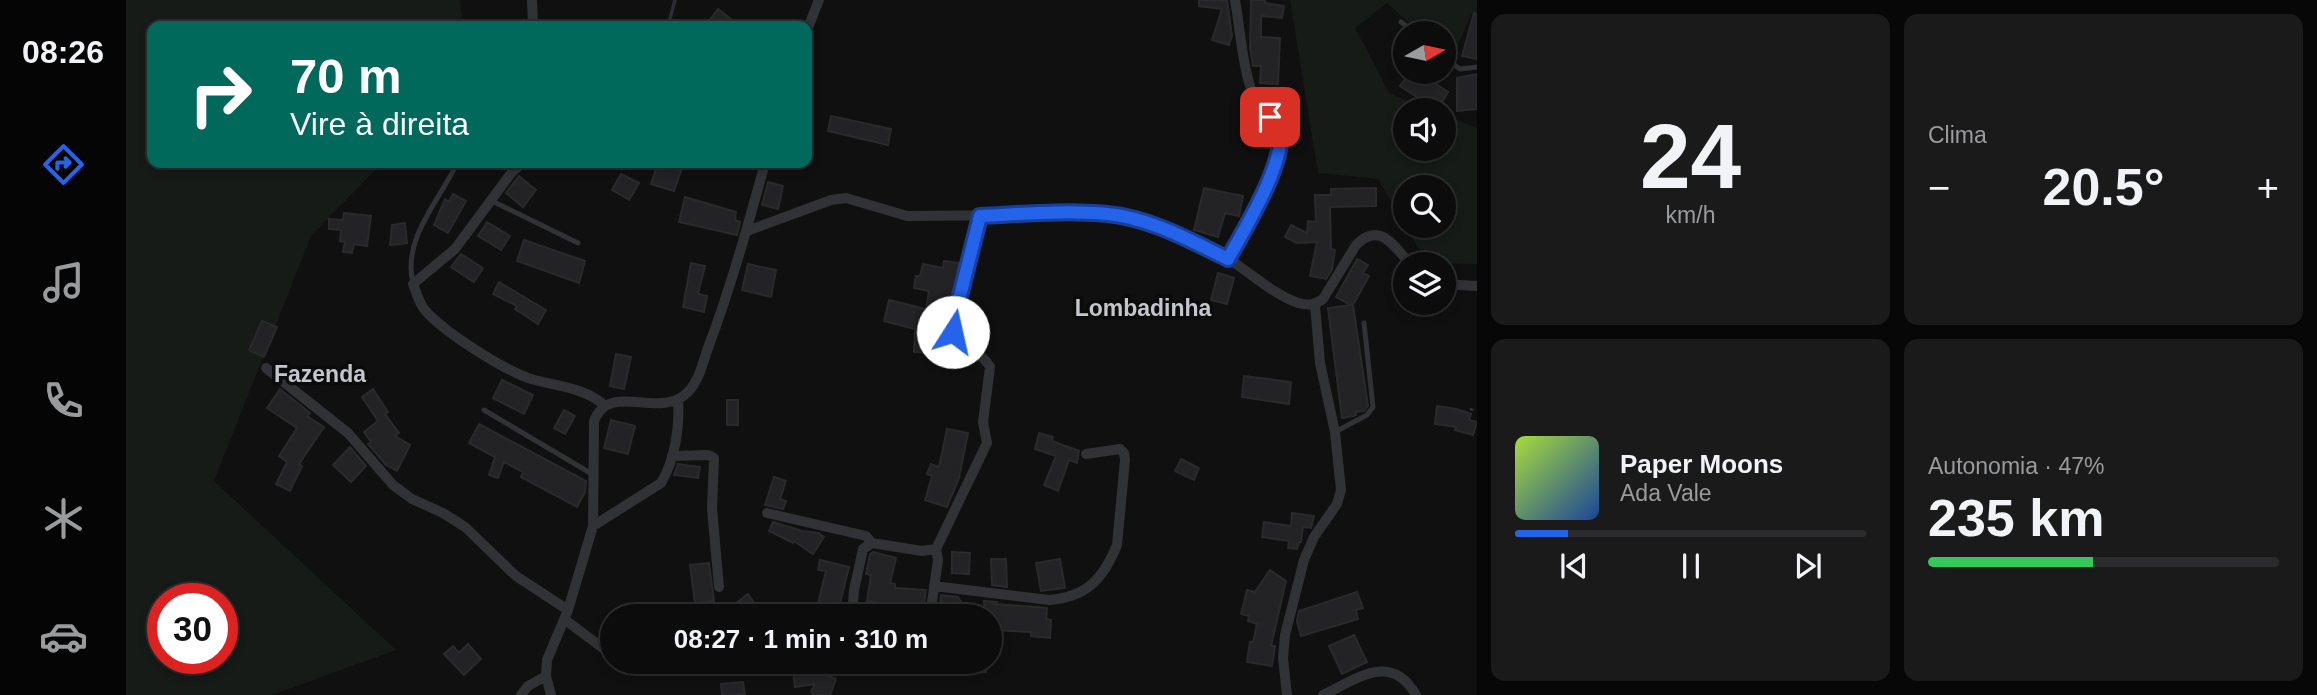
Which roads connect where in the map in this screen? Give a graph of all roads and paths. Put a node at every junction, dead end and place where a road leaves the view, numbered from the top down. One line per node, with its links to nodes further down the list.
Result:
1 (532, 0): 4 (street)
2 (819, 0): 5 (street)
3 (1236, 0): 16 (street)
4 (533, 21)
5 (811, 21)
6 (1456, 66): 7 (lane)
7 (1477, 67)
8 (454, 168): 17 (lane)
9 (517, 168): 11 (street)
10 (764, 168): 13 (street)
11 (492, 201): 14 (lane); 17 (street)
12 (980, 216): 13 (street); 16 (street); 35 (street)
13 (747, 231): 23 (street)
14 (578, 243)
15 (1399, 252): 20 (street)
16 (1228, 259): 20 (street)
17 (413, 284): 24 (street)
18 (1456, 285): 19 (street)
19 (1477, 286)
20 (1315, 305): 28 (street)
21 (1364, 323): 28 (lane)
22 (266, 368): 40 (street)
23 (678, 400): 24 (street); 30 (street)
24 (604, 405): 31 (street)
25 (1470, 409): 27 (path)
26 (484, 410): 31 (lane)
27 (1477, 411)
28 (1335, 432): 45 (street)
29 (1086, 454): 36 (street)
30 (672, 456): 33 (street); 37 (street)
31 (593, 474): 33 (street)
32 (766, 513): 34 (street)
33 (593, 526): 40 (street)
34 (872, 543): 35 (street); 38 (street)
35 (936, 550): 36 (street)
36 (934, 586): 39 (street)
37 (719, 587)
38 (852, 604)
39 (932, 604)
40 (566, 615): 41 (street); 42 (street)
41 (600, 645)
42 (546, 676): 43 (street); 44 (street)
43 (521, 695)
44 (551, 695)
45 (1286, 695)
46 (1323, 695): 47 (street)
47 (1416, 695)

